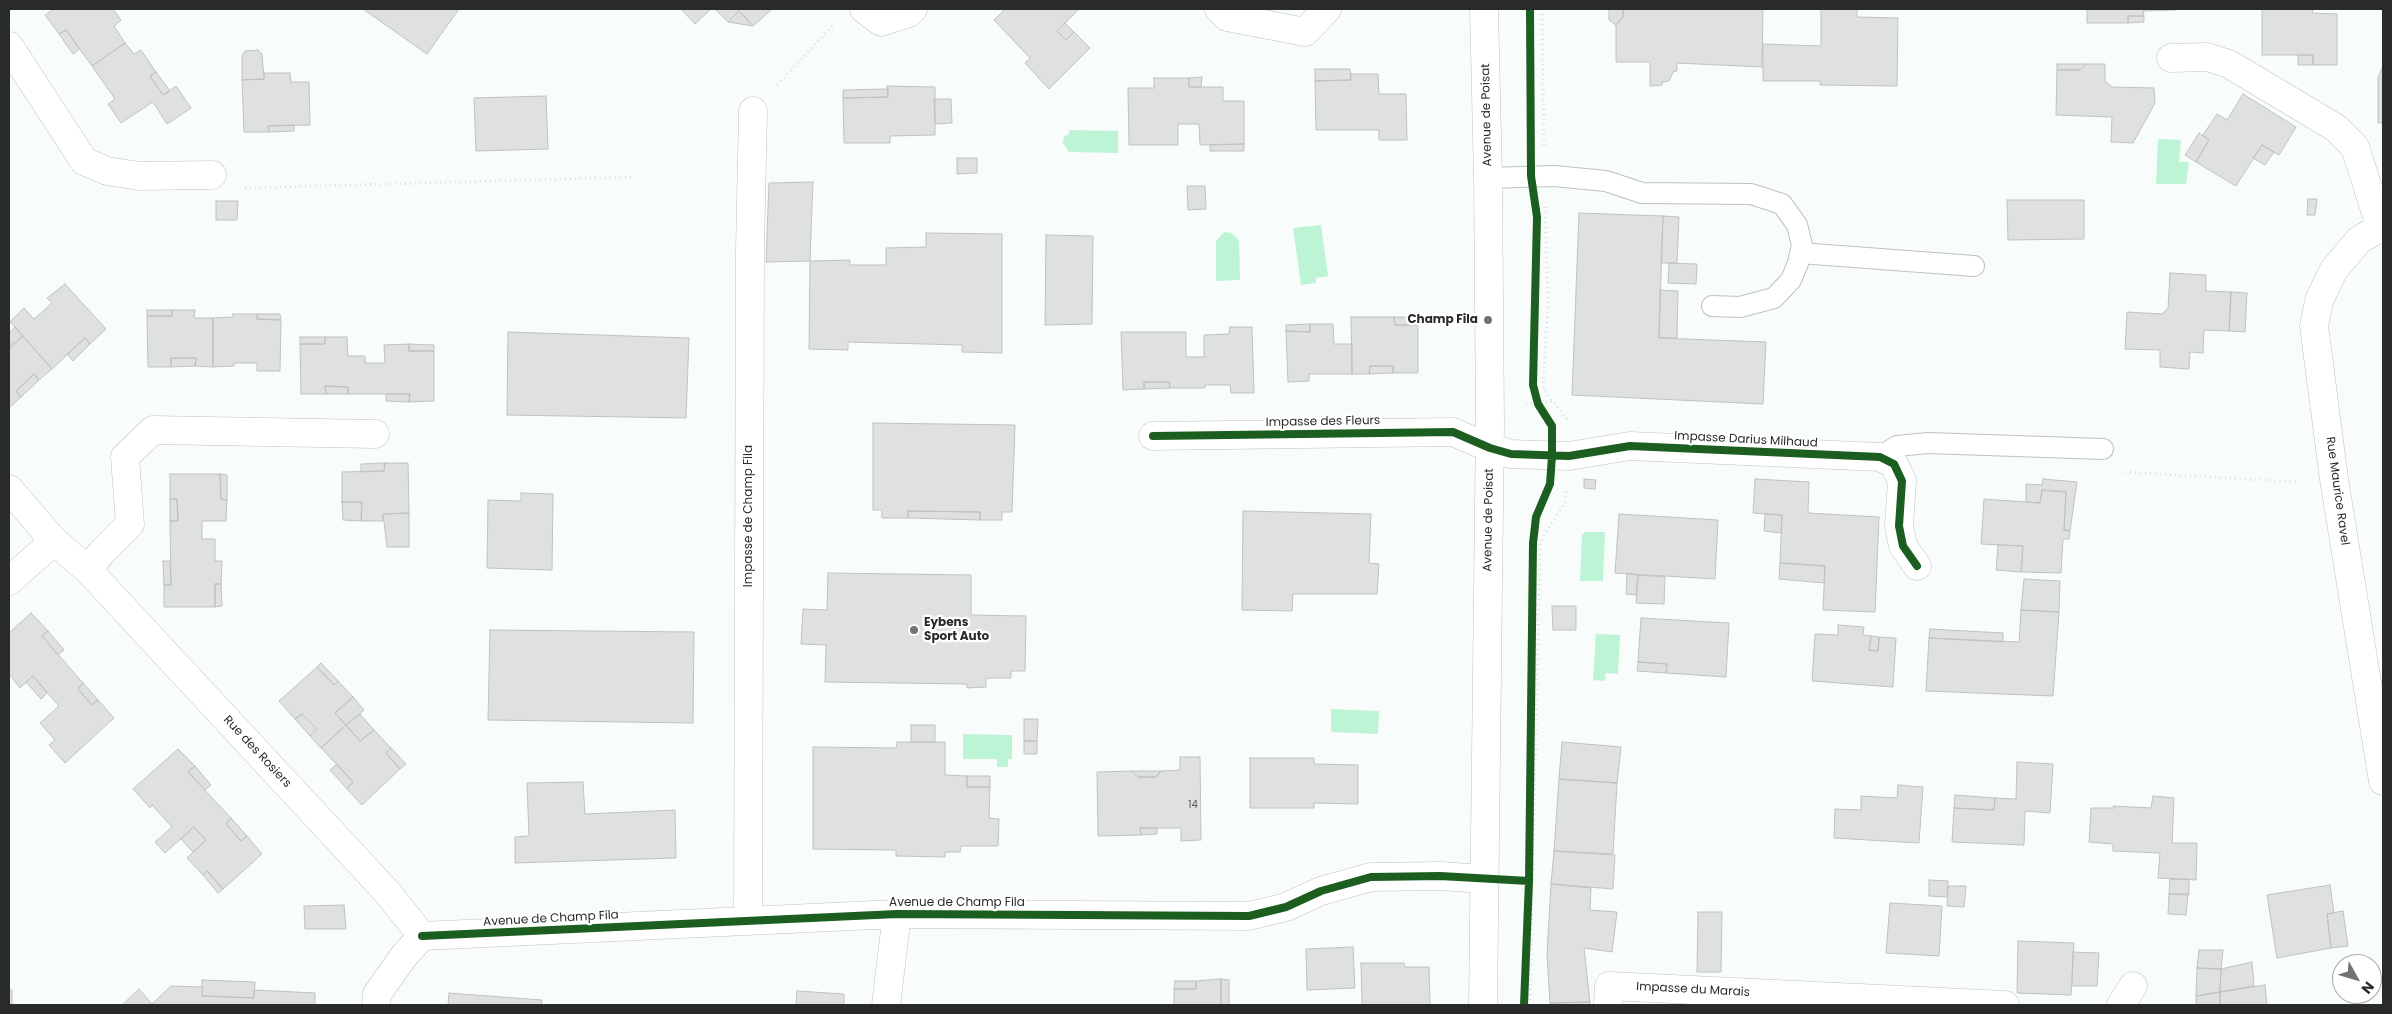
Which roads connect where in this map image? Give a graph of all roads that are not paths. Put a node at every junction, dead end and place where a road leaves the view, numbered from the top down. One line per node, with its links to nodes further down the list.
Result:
1 (913, 9): 5 (street)
2 (1219, 9): 3 (street)
3 (1327, 9)
4 (1484, 9): 10 (street, Avenue de Poisat)
5 (851, 13)
6 (9, 46): 9 (street)
7 (2171, 58): 11 (street)
8 (753, 111): 28 (street, Impasse de Champ Fila)
9 (212, 174)
10 (1488, 178): 12 (lane); 17 (street, Avenue de Poisat)
11 (2382, 226): 25 (street, Rue Maurice Ravel)
12 (1800, 253): 13 (lane); 14 (lane)
13 (1974, 266)
14 (1712, 306)
15 (375, 434): 23 (street)
16 (1153, 436): 17 (street, Impasse des Fleurs)
17 (1490, 448): 19 (street, Impasse Darius Milhaud); 26 (street, Avenue de Poisat)
18 (2103, 449): 19 (lane)
19 (1880, 457): 22 (street)
20 (9, 488): 21 (street, Rue des Rosiers)
21 (54, 541): 23 (street, Rue des Rosiers); 24 (street)
22 (1917, 566)
23 (88, 570): 29 (street, Rue des Rosiers)
24 (9, 580)
25 (2383, 781)
26 (1485, 879): 27 (street, Avenue de Champ Fila); 32 (street, Avenue de Poisat)
27 (897, 914): 28 (street, Avenue de Champ Fila); 31 (street)
28 (748, 921): 29 (street, Avenue de Champ Fila)
29 (422, 936): 30 (street)
30 (376, 1005)
31 (886, 1005)
32 (1483, 1005)
33 (1608, 1005): 34 (street, Impasse du Marais)
34 (2005, 1005)

